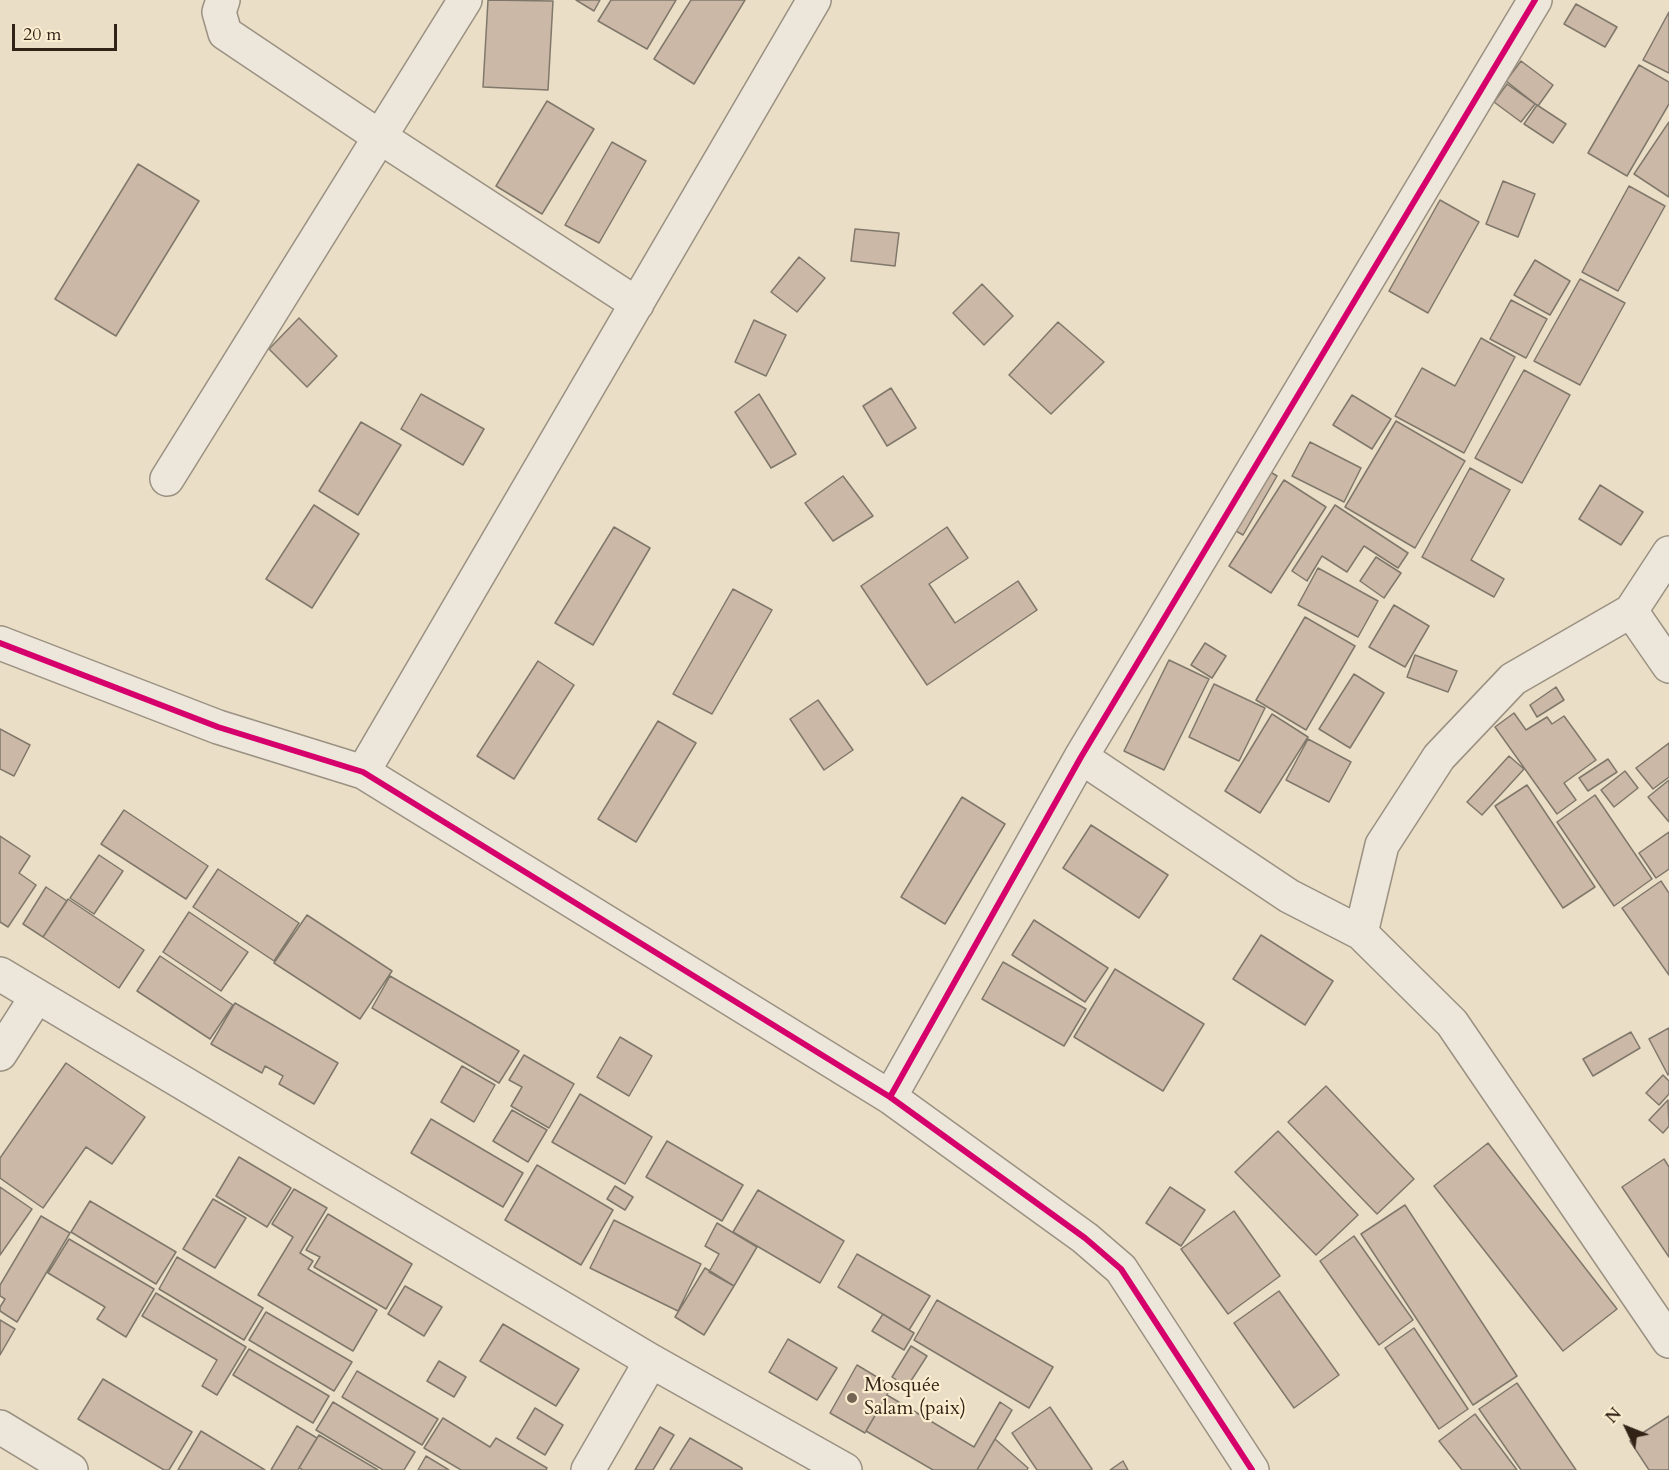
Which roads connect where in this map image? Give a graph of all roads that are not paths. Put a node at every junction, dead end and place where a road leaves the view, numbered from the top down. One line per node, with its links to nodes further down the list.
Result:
1 (223, 0): 5 (street)
2 (465, 0): 5 (street)
3 (814, 0): 6 (street)
4 (1535, 0): 12 (street)
5 (380, 137): 6 (street); 7 (street)
6 (637, 304): 13 (street)
7 (167, 479)
8 (1669, 554): 9 (street)
9 (1631, 611): 11 (street); 14 (street)
10 (0, 643): 13 (street)
11 (1669, 666)
12 (1081, 758): 14 (street); 18 (street)
13 (363, 772): 18 (street)
14 (1361, 933): 19 (street)
15 (0, 974): 16 (street)
16 (37, 996): 17 (street); 20 (street)
17 (0, 1054)
18 (890, 1097): 25 (street)
19 (1669, 1341)
20 (651, 1361): 23 (street); 24 (street)
21 (0, 1427): 22 (street)
22 (70, 1470)
23 (588, 1470)
24 (845, 1470)
25 (1252, 1470)

